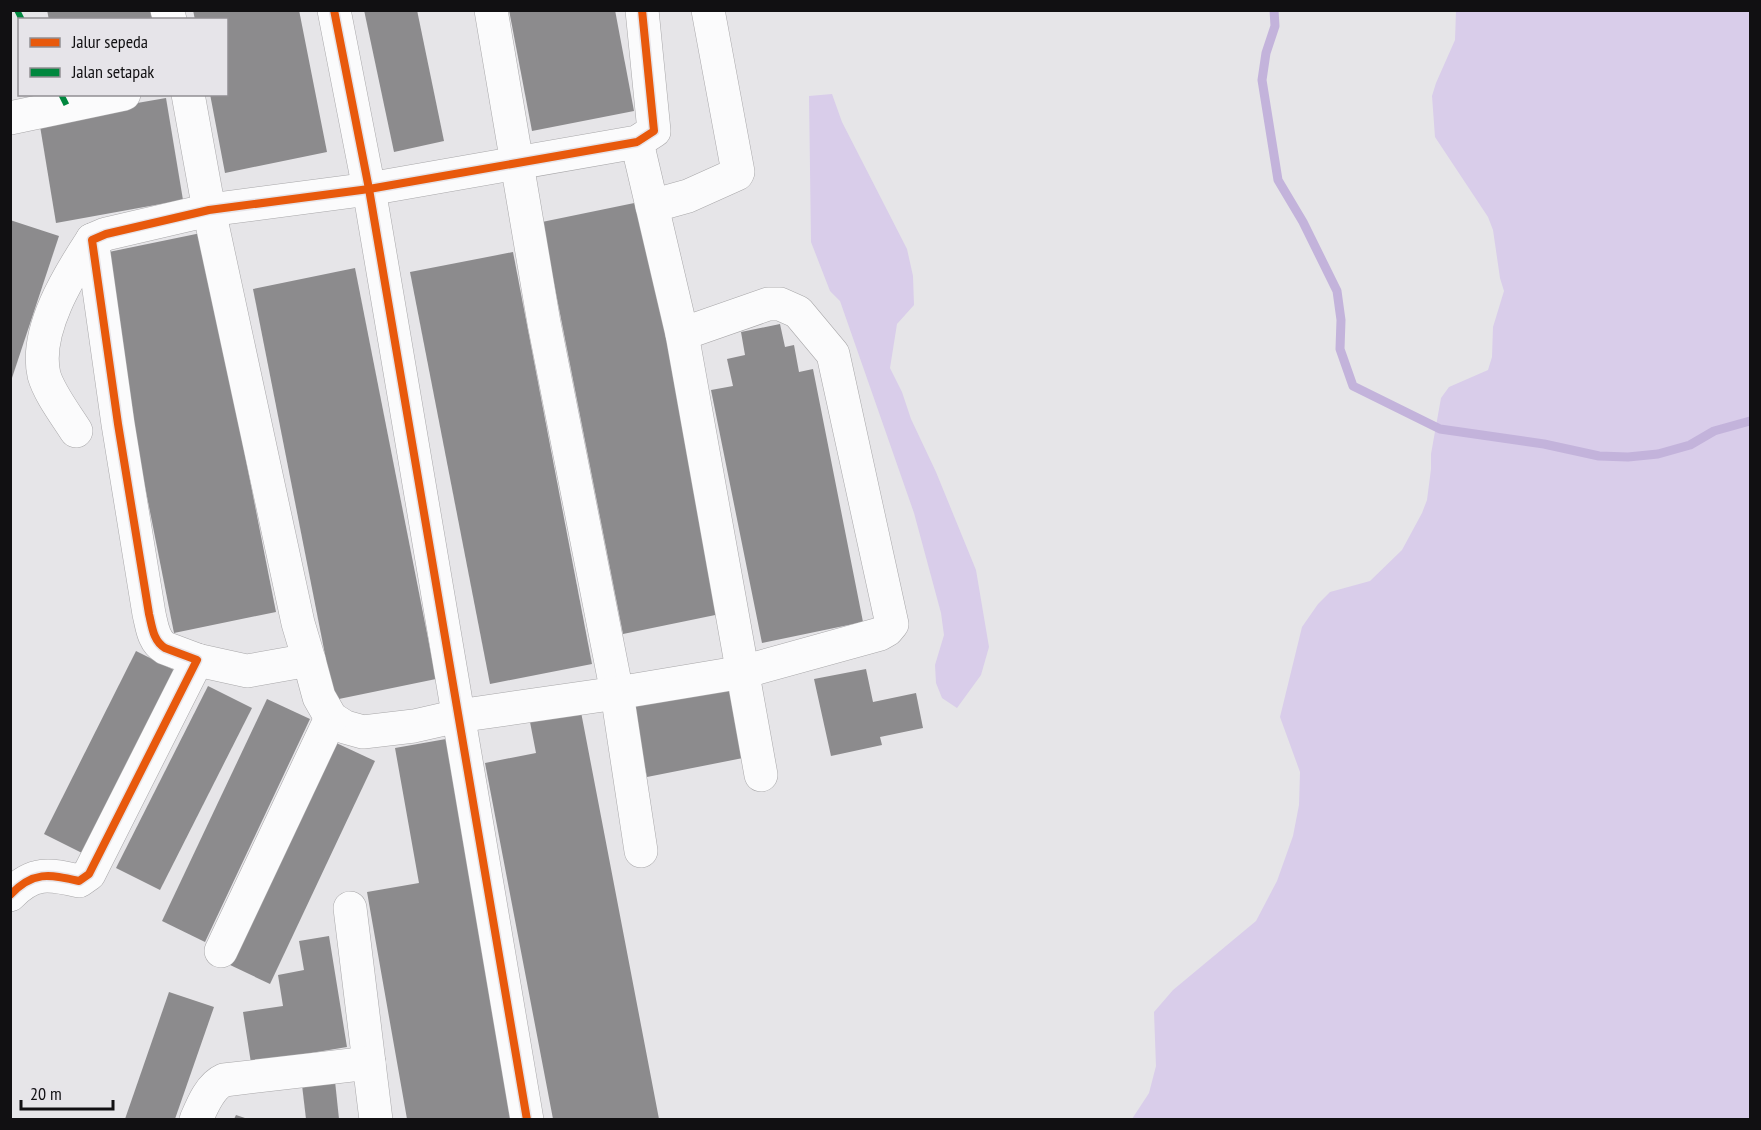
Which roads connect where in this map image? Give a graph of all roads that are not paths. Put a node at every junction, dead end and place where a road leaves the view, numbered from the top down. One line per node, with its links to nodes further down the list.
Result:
1 (334, 10): 10 (street)
2 (491, 10): 9 (street)
3 (642, 10): 8 (street)
4 (708, 10): 11 (street)
5 (114, 96): 7 (street)
6 (188, 96): 12 (street)
7 (10, 118)
8 (637, 142): 9 (street); 11 (street)
9 (516, 163): 10 (street); 19 (street)
10 (369, 189): 12 (street); 20 (street)
11 (652, 206): 14 (street)
12 (209, 210): 13 (street); 17 (street)
13 (92, 240): 15 (street); 16 (street)
14 (682, 334): 18 (street); 18 (street)
15 (76, 431)
16 (198, 660): 17 (street); 24 (street)
17 (309, 660): 21 (street)
18 (743, 672): 19 (street); 22 (street)
19 (616, 693): 20 (street); 23 (street)
20 (458, 716): 21 (street); 30 (street)
21 (331, 718): 26 (street)
22 (761, 775)
23 (641, 851)
24 (10, 895)
25 (350, 908): 27 (street)
26 (222, 951)
27 (369, 1063): 28 (street); 29 (street)
28 (196, 1119)
29 (376, 1119)
30 (527, 1119)

